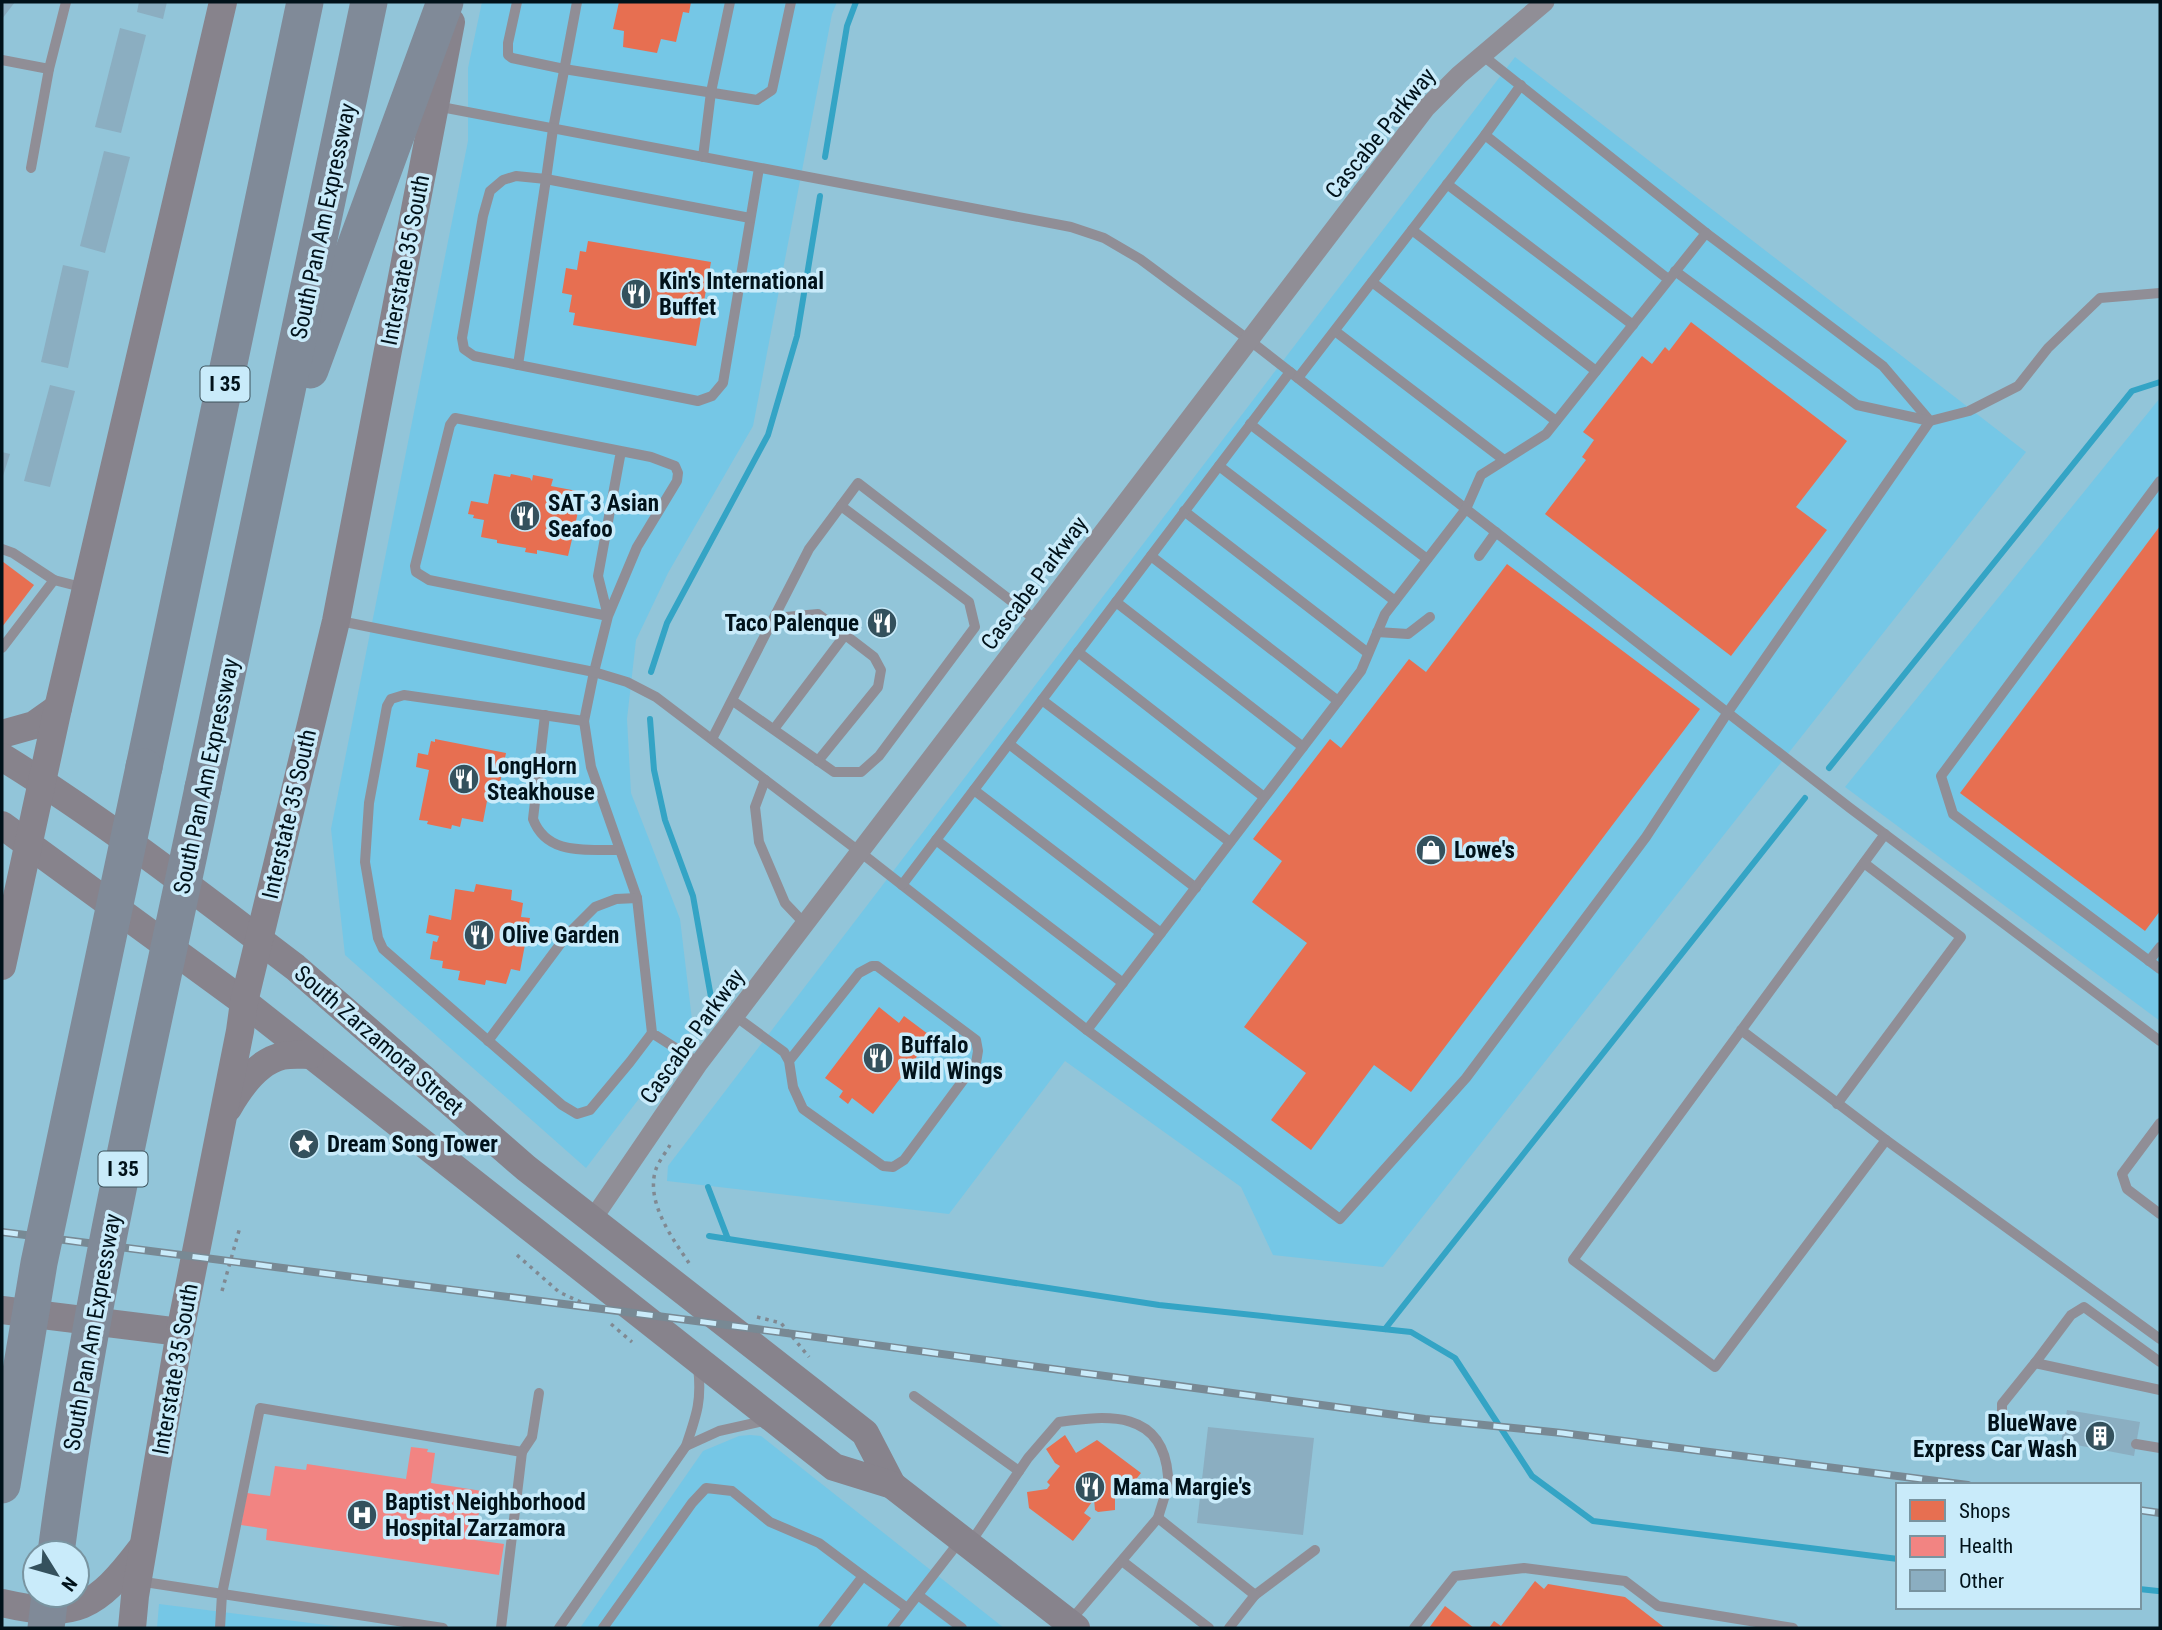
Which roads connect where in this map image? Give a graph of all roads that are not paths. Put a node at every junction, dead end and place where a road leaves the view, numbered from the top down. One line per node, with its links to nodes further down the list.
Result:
1 (66, 2): 14 (lane)
2 (223, 2): 55 (main road)
3 (305, 2): 138 (highway, I 35, bridge)
4 (369, 2): 44 (highway, South Pan Am Expressway / I 35)
5 (445, 2): 44 (highway)
6 (454, 2): 18 (main road, Interstate 35 South)
7 (517, 2): 15 (lane)
8 (577, 2): 15 (lane)
9 (730, 2): 17 (lane)
10 (791, 2): 17 (lane)
11 (1545, 2): 12 (street, Cascabe Parkway)
12 (1482, 55): 16 (lane); 34 (street, Cascabe Parkway)
13 (2, 60): 14 (lane)
14 (49, 69): 22 (lane)
15 (564, 69): 17 (lane); 19 (lane)
16 (1521, 85): 20 (lane); 28 (lane)
17 (710, 92): 21 (lane)
18 (435, 106): 19 (lane); 62 (main road, Interstate 35 South)
19 (553, 129): 21 (lane); 24 (lane)
20 (1485, 135): 25 (lane); 29 (lane)
21 (703, 157): 23 (lane)
22 (31, 168)
23 (759, 168): 26 (lane); 34 (lane)
24 (546, 179): 26 (lane); 35 (lane); 35 (lane)
25 (1447, 184): 27 (lane); 32 (lane)
26 (750, 218): 35 (lane)
27 (1412, 230): 30 (lane); 36 (lane)
28 (1706, 233): 29 (lane); 39 (lane)
29 (1672, 275): 32 (lane); 39 (lane)
30 (1372, 282): 33 (lane); 38 (lane)
31 (2160, 293): 39 (lane)
32 (1633, 325): 36 (lane)
33 (1335, 331): 37 (lane); 42 (lane)
34 (1249, 340): 37 (lane); 61 (street, Cascabe Parkway)
35 (518, 365)
36 (1596, 370): 38 (lane)
37 (1294, 375): 40 (lane); 47 (lane)
38 (1556, 421): 42 (lane)
39 (1930, 421): 73 (lane)
40 (1250, 424): 43 (lane); 53 (lane)
41 (621, 451): 58 (lane); 58 (lane); 58 (lane)
42 (1504, 460): 47 (lane)
43 (1219, 466): 48 (lane); 56 (lane)
44 (271, 468): 141 (highway, South Pan Am Expressway / I 35, bridge)
45 (2160, 481): 102 (lane)
46 (841, 506): 60 (lane); 61 (lane); 82 (lane)
47 (1465, 509): 49 (lane); 53 (lane)
48 (1184, 511): 51 (lane); 67 (lane)
49 (1496, 532): 52 (lane); 73 (lane)
50 (2, 549): 54 (lane)
51 (1151, 556): 57 (lane); 71 (lane)
52 (1479, 556)
53 (1427, 559): 56 (lane)
54 (54, 580): 55 (lane); 65 (lane)
55 (86, 588): 72 (main road)
56 (1395, 601): 63 (lane)
57 (1116, 602): 66 (lane); 80 (lane)
58 (608, 616): 68 (lane)
59 (1430, 617): 63 (lane)
60 (775, 618): 64 (lane); 70 (lane)
61 (1036, 620): 93 (street, Cascabe Parkway)
62 (336, 621): 68 (lane); 100 (main road, Interstate 35 South)
63 (1377, 632): 67 (lane)
64 (845, 635): 76 (lane); 82 (lane)
65 (2, 648)
66 (1078, 652): 69 (lane); 86 (lane)
67 (1368, 653): 71 (lane)
68 (594, 671): 75 (lane); 78 (lane)
69 (1042, 700): 79 (lane); 90 (lane)
70 (733, 701): 76 (lane); 78 (lane)
71 (1338, 701): 80 (lane)
72 (58, 708): 77 (main road); 84 (main road)
73 (1728, 712): 88 (lane); 108 (lane)
74 (545, 715): 75 (lane); 92 (lane); 111 (lane)
75 (584, 721): 92 (lane)
76 (774, 729): 82 (lane)
77 (2, 734)
78 (712, 739): 83 (lane)
79 (1009, 744): 85 (lane); 96 (lane)
80 (1303, 747): 86 (lane)
81 (2, 757): 84 (main road, South Zarzamora Street)
82 (818, 761)
83 (765, 780): 93 (lane); 98 (lane)
84 (42, 782): 91 (main road); 100 (main road, South Zarzamora Street)
85 (974, 790): 89 (lane); 99 (lane)
86 (1265, 797): 90 (lane)
87 (2, 825): 91 (main road, South Zarzamora Street)
88 (1885, 834): 94 (lane); 112 (lane)
89 (936, 840): 95 (lane); 105 (lane)
90 (1230, 842): 96 (lane)
91 (29, 844): 103 (main road); 106 (main road, South Zarzamora Street)
92 (620, 850): 97 (lane)
93 (860, 852): 95 (lane); 98 (street, Cascabe Parkway)
94 (1864, 863): 109 (lane); 116 (lane)
95 (902, 885): 108 (lane)
96 (1196, 888): 99 (lane)
97 (637, 898): 110 (lane); 111 (lane)
98 (805, 924): 107 (street, Cascabe Parkway)
99 (1161, 933): 105 (lane)
100 (259, 938): 106 (main road, Interstate 35 South); 121 (main road, South Zarzamora Street)
101 (2160, 947): 102 (lane)
102 (2150, 961): 104 (lane)
103 (2, 966)
104 (2160, 969)
105 (1123, 983): 108 (lane)
106 (244, 1002): 113 (main road, South Zarzamora Street); 117 (main road, Interstate 35 South)
107 (735, 1016): 114 (lane); 115 (street, Cascabe Parkway)
108 (1087, 1030)
109 (1741, 1030): 116 (lane); 119 (lane)
110 (652, 1033): 111 (lane); 115 (lane)
111 (488, 1041)
112 (2160, 1041)
113 (310, 1055): 117 (main road); 125 (main road, South Zarzamora Street)
114 (789, 1061): 114 (lane)
115 (699, 1063): 121 (street, Cascabe Parkway)
116 (1838, 1104): 119 (lane)
117 (221, 1120): 123 (main road, Interstate 35 South)
118 (2160, 1123): 120 (lane)
119 (1886, 1140): 124 (lane)
120 (2160, 1214)
121 (592, 1220): 139 (main road, South Zarzamora Street)
122 (2, 1310): 123 (main road)
123 (180, 1332): 143 (main road, Interstate 35 South)
124 (2160, 1339)
125 (697, 1360): 131 (main road, South Zarzamora Street); 134 (lane)
126 (2160, 1362): 127 (lane)
127 (2035, 1363): 128 (lane); 132 (lane)
128 (2160, 1390)
129 (539, 1393): 136 (lane)
130 (914, 1396): 137 (lane)
131 (773, 1419): 134 (lane); 139 (main road, South Zarzamora Street)
132 (2063, 1429)
133 (2136, 1444): 135 (lane)
134 (686, 1446): 161 (lane)
135 (2160, 1448)
136 (522, 1452): 148 (lane); 160 (lane)
137 (1020, 1471): 140 (lane); 142 (lane)
138 (2, 1485)
139 (892, 1485): 142 (main road, South Zarzamora Street)
140 (1158, 1518): 145 (lane); 150 (lane)
141 (58, 1539)
142 (965, 1542): 149 (lane); 154 (main road, South Zarzamora Street)
143 (144, 1546): 147 (main road, Interstate 35 South); 151 (main road)
144 (1315, 1550): 150 (lane)
145 (1122, 1561): 154 (lane); 166 (lane)
146 (863, 1576): 152 (lane); 162 (lane); 163 (lane)
147 (138, 1581): 148 (lane); 157 (main road, Interstate 35 South)
148 (222, 1594): 158 (lane); 159 (lane)
149 (918, 1595): 152 (lane); 165 (lane)
150 (1255, 1595): 167 (lane)
151 (2, 1603)
152 (907, 1608): 164 (lane)
153 (48, 1609): 156 (highway, bridge)
154 (1072, 1625)
155 (1757, 1626): 168 (lane); 169 (lane)
156 (46, 1628)
157 (132, 1628)
158 (220, 1628)
159 (443, 1628)
160 (500, 1628)
161 (559, 1628)
162 (603, 1628)
163 (823, 1628)
164 (892, 1628)
165 (962, 1628)
166 (1209, 1628)
167 (1229, 1628)
168 (1414, 1628)
169 (1793, 1628)

